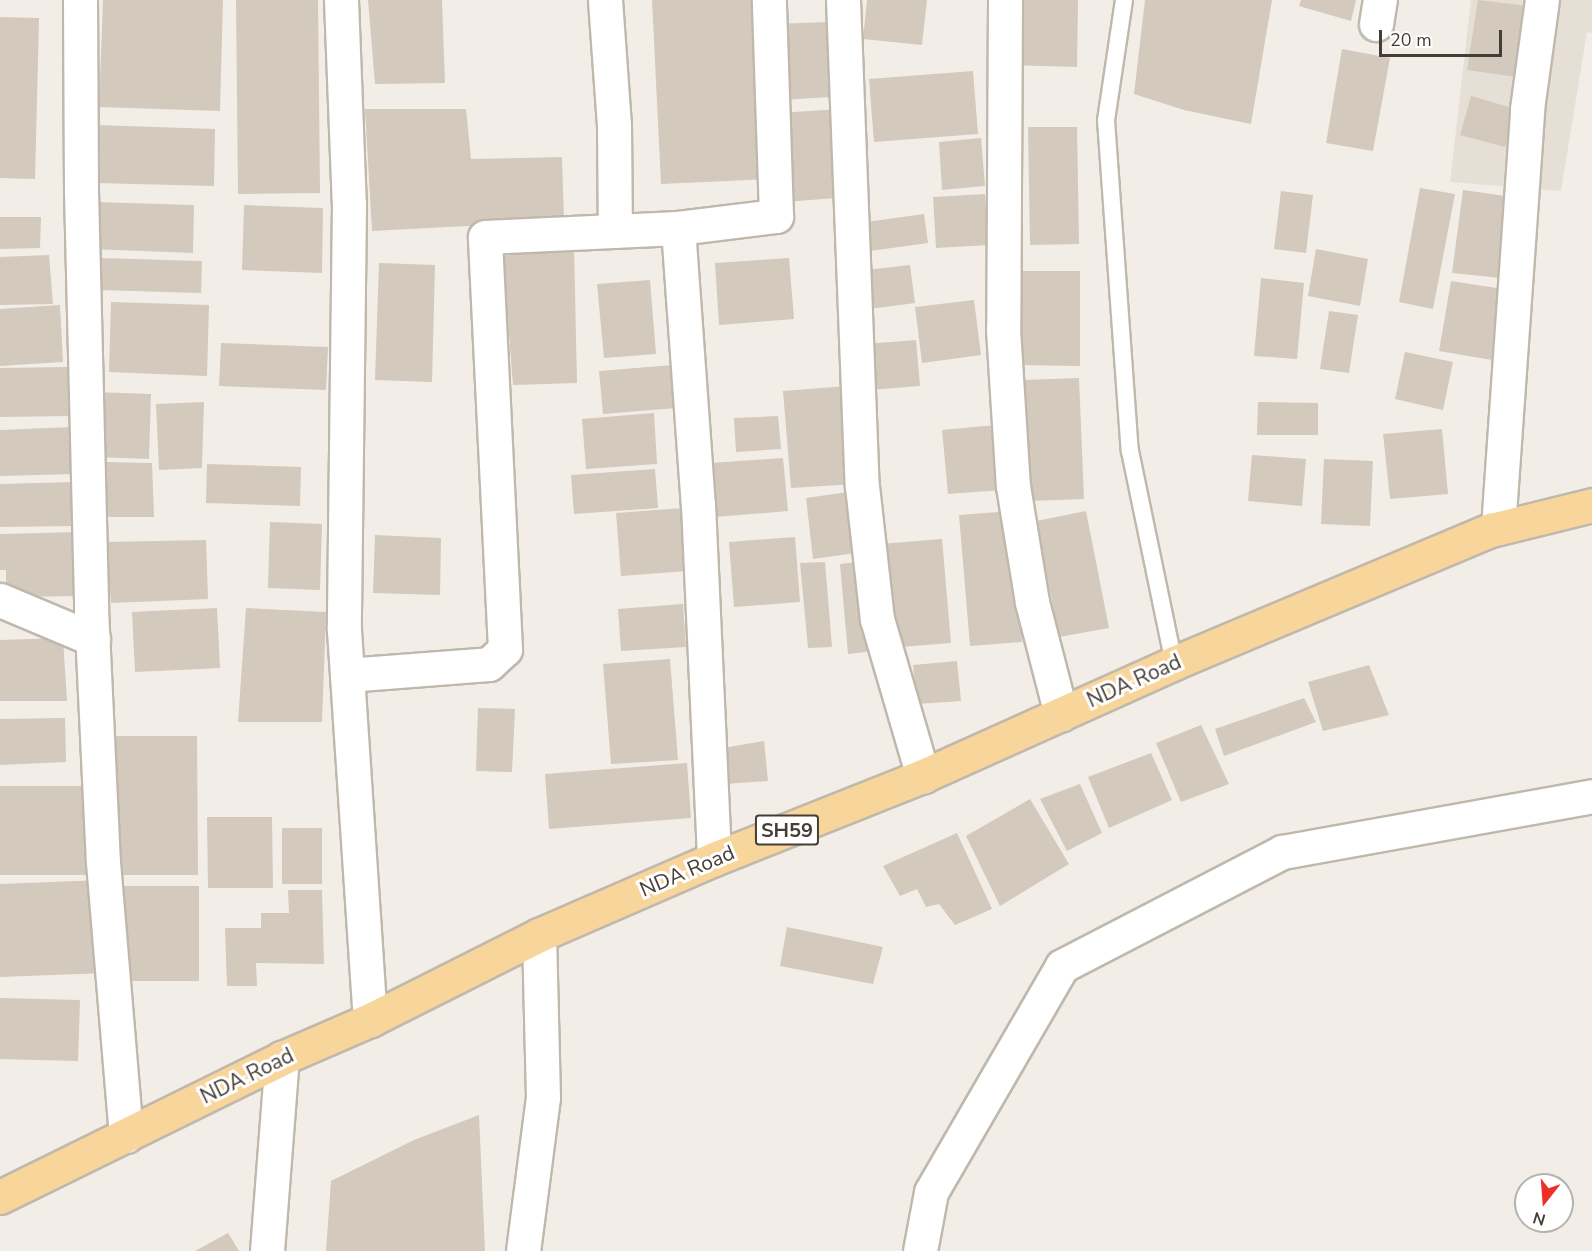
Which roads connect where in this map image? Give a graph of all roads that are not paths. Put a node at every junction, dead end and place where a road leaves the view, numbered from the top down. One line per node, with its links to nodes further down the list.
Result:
1 (80, 0): 14 (street)
2 (341, 0): 16 (street)
3 (605, 0): 10 (street)
4 (769, 0): 9 (street)
5 (843, 0): 18 (street)
6 (1005, 0): 17 (street)
7 (1124, 0): 15 (lane)
8 (1542, 0): 12 (street)
9 (678, 228): 10 (street); 20 (street)
10 (615, 231): 16 (street)
11 (1592, 506): 12 (main road, NDA Road / SH59)
12 (1498, 528): 15 (main road, NDA Road / SH59)
13 (0, 600): 14 (street)
14 (93, 639): 24 (street)
15 (1174, 663): 17 (main road, NDA Road / SH59)
16 (347, 675): 22 (street)
17 (1061, 714): 18 (main road, NDA Road / SH59)
18 (923, 776): 20 (main road, NDA Road / SH59)
19 (1592, 796): 28 (street)
20 (714, 859): 21 (main road, NDA Road / SH59)
21 (539, 934): 22 (main road, NDA Road / SH59); 27 (street)
22 (370, 1020): 23 (main road, NDA Road / SH59)
23 (282, 1058): 24 (main road, NDA Road / SH59); 26 (street)
24 (126, 1136): 25 (main road, NDA Road / SH59)
25 (0, 1197)
26 (267, 1251)
27 (523, 1251)
28 (920, 1251)

